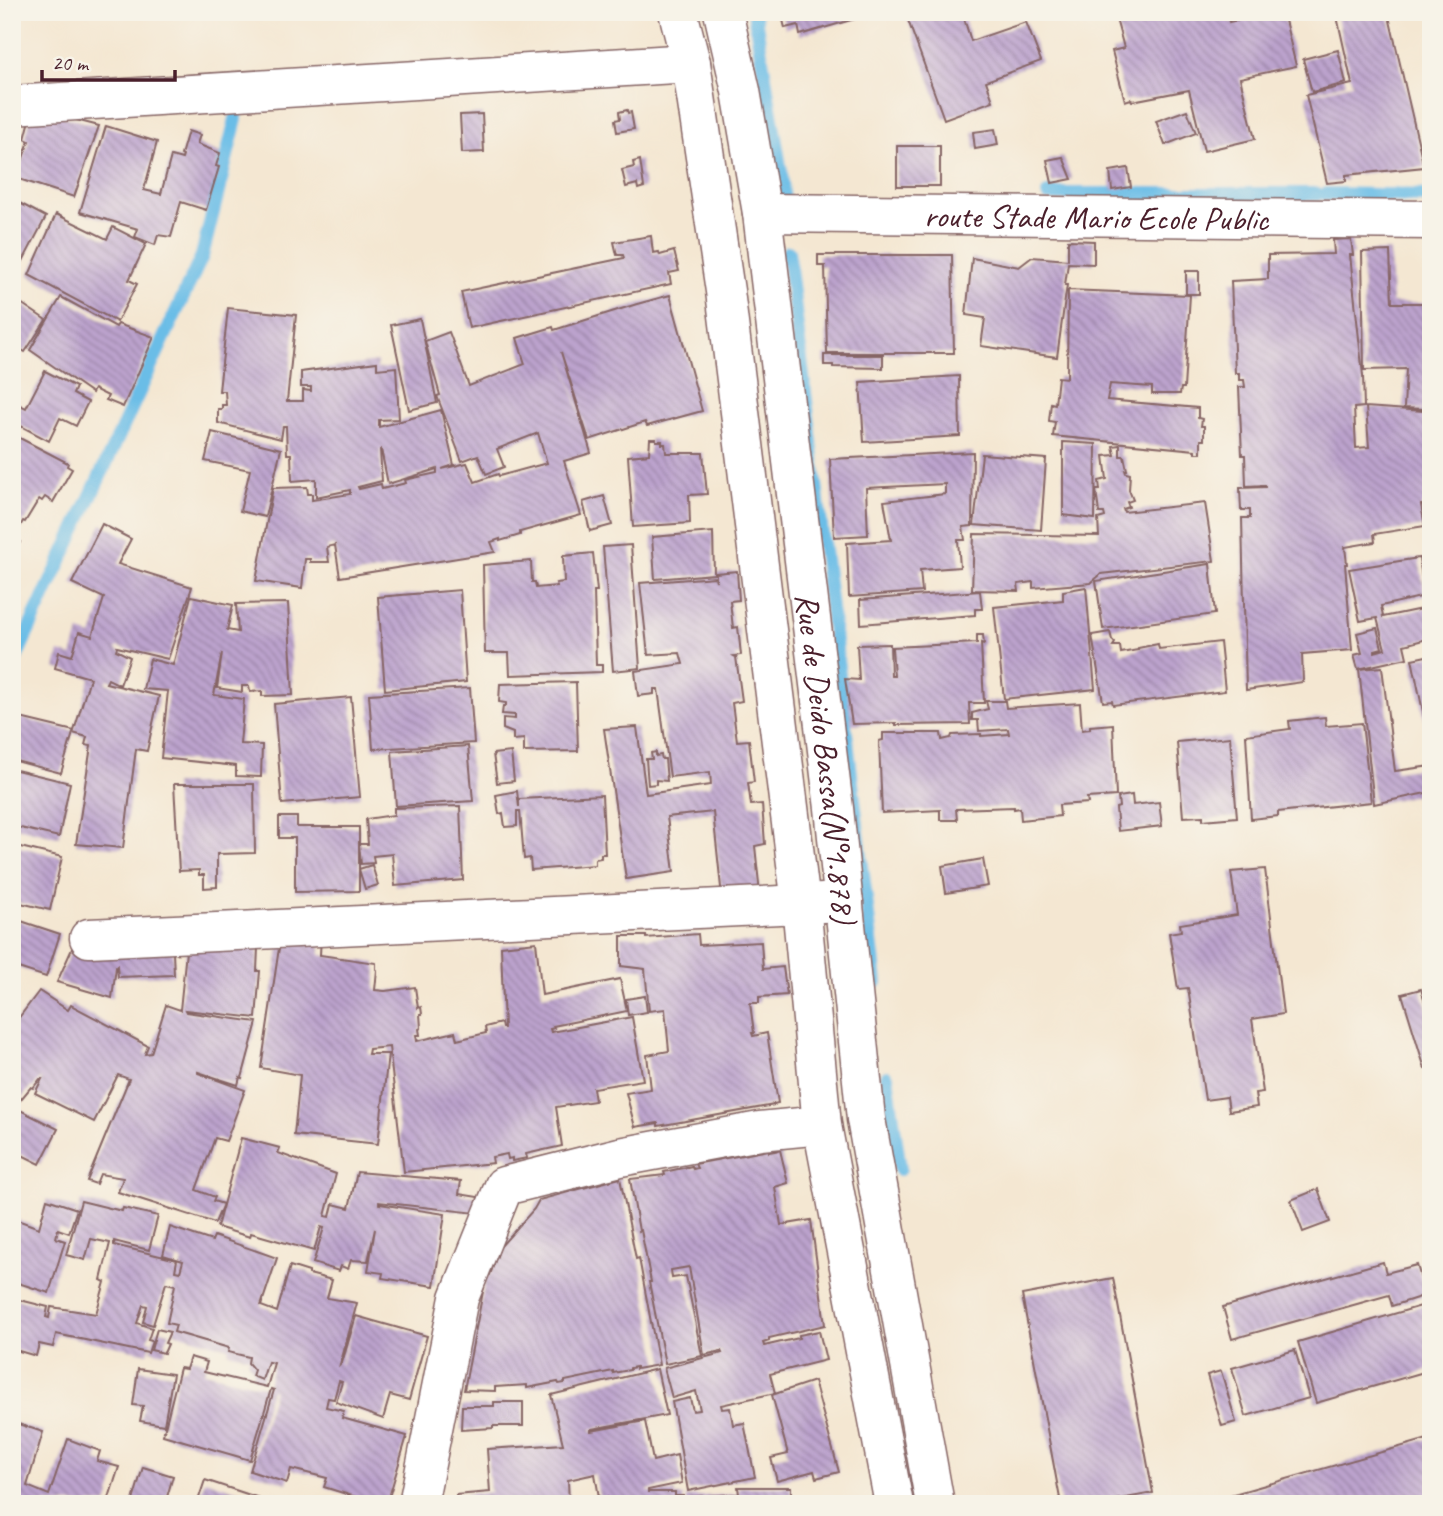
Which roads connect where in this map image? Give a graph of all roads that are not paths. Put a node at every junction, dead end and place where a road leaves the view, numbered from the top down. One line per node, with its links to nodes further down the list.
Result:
1 (678, 12): 3 (main road)
2 (723, 12): 5 (main road, Rue de Deido Bassa(N°1.878))
3 (691, 63): 4 (main road); 8 (main road)
4 (12, 106)
5 (762, 213): 6 (main road, route Stade Mario Ecole Public); 7 (main road, Rue de Deido Bassa(N°1.878))
6 (1431, 220)
7 (844, 902): 8 (main road); 13 (main road, Rue de Deido Bassa(N°1.878))
8 (801, 904): 9 (main road); 10 (main road)
9 (89, 938)
10 (822, 1125): 11 (main road); 12 (main road)
11 (418, 1504)
12 (894, 1504)
13 (935, 1504)

